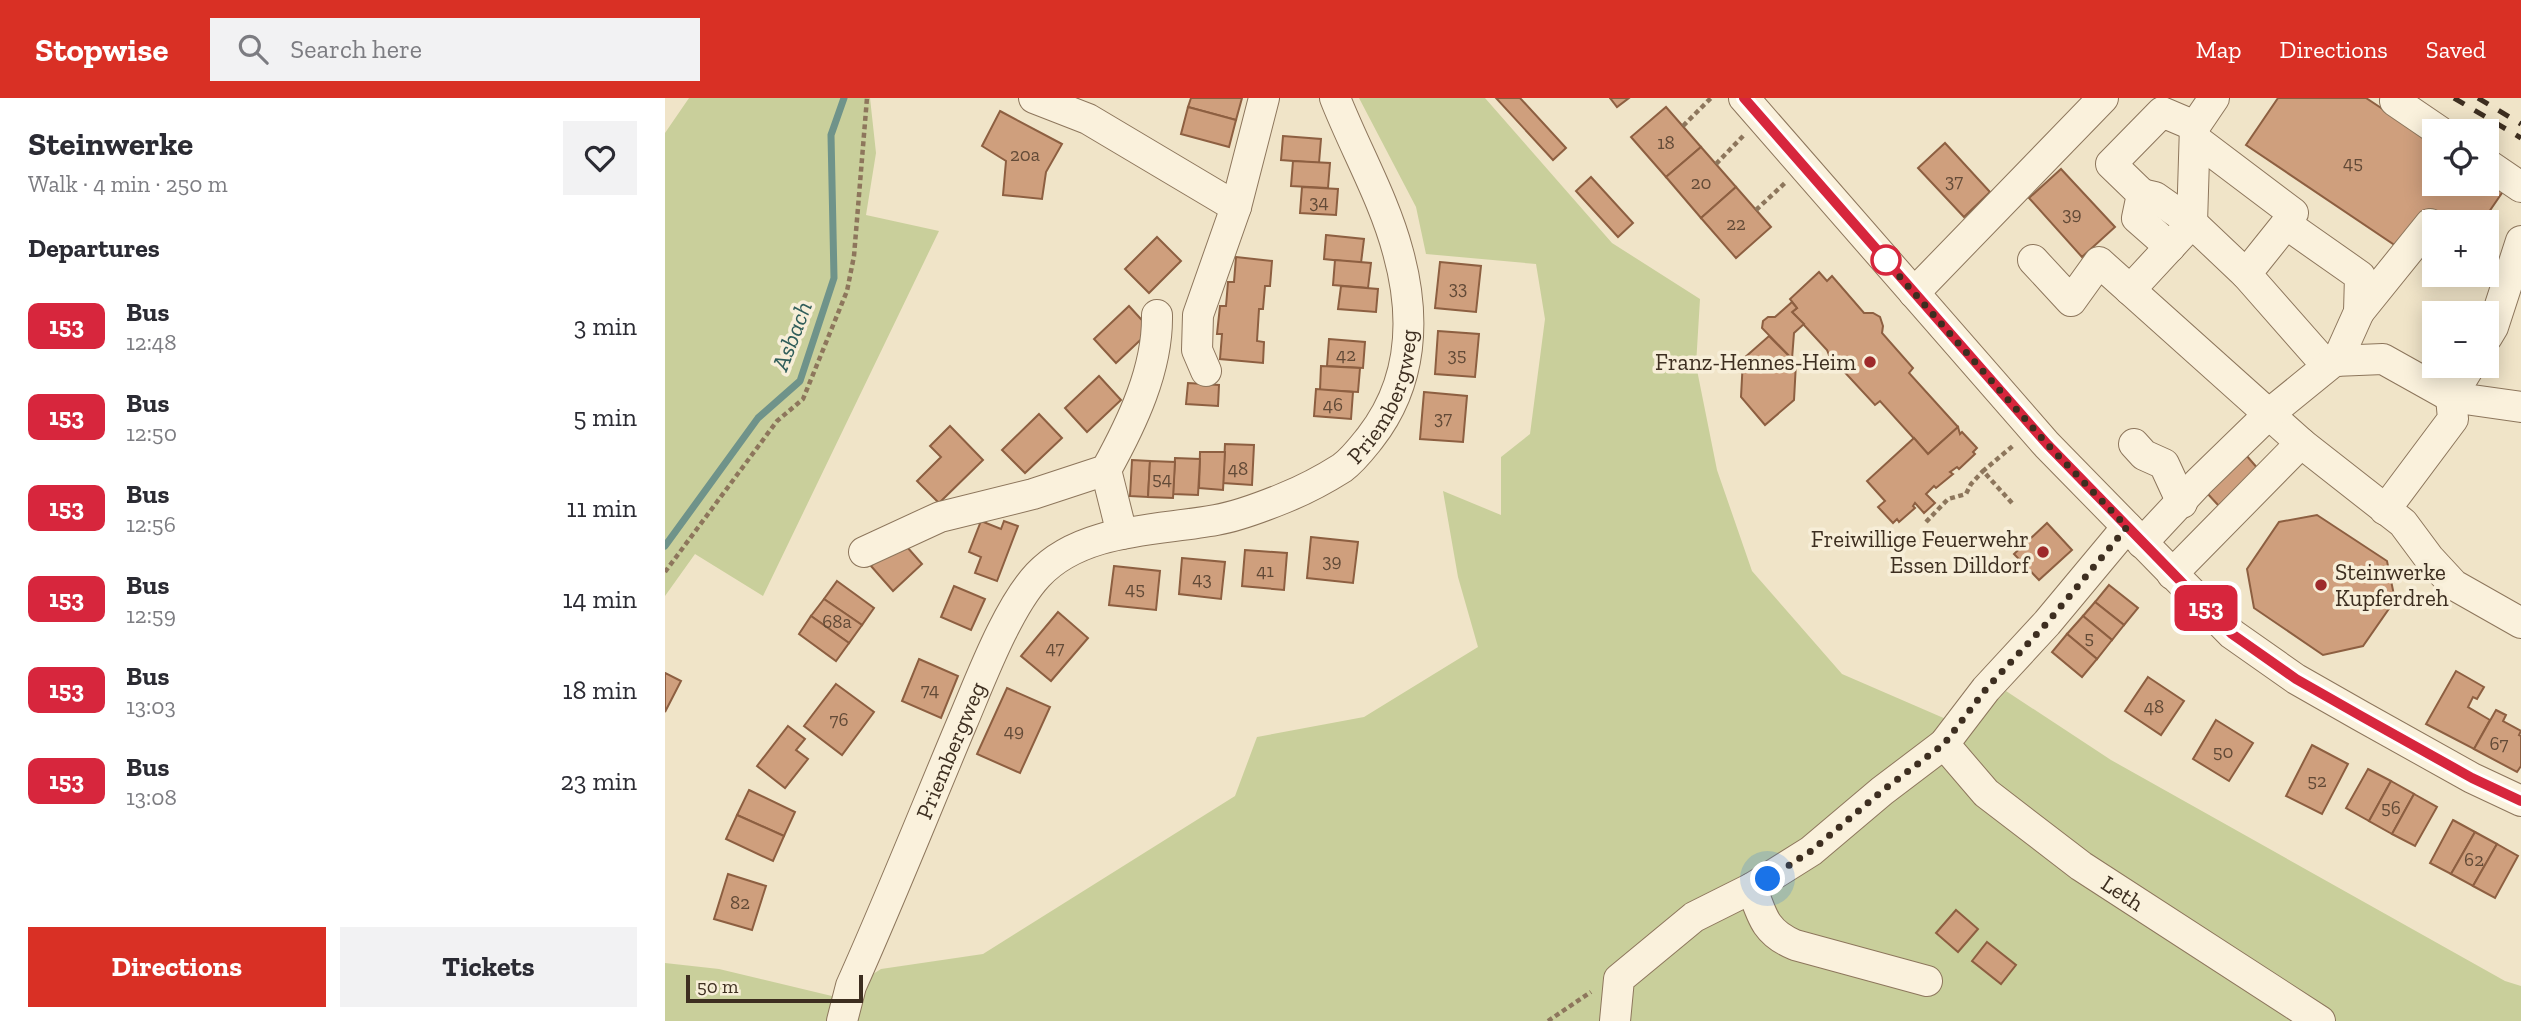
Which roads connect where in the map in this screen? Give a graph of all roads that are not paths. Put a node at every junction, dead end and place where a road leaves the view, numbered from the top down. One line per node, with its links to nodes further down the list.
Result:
1 (1034, 98): 13 (street)
2 (1264, 98): 13 (street)
3 (1335, 98): 37 (street, Priembergweg)
4 (2103, 98): 22 (street)
5 (2214, 98): 9 (street)
6 (2395, 101): 8 (street)
7 (1753, 108): 22 (street)
8 (2422, 119)
9 (2195, 132): 12 (street); 14 (street); 15 (street)
10 (2499, 172): 11 (street)
11 (2521, 187)
12 (2142, 194): 14 (street); 18 (street)
13 (1236, 207): 27 (street)
14 (2192, 223): 18 (street); 20 (street)
15 (2286, 224): 20 (street); 24 (street)
16 (2422, 234): 24 (street)
17 (2521, 241): 23 (street)
18 (2170, 247): 21 (street)
19 (2033, 260): 21 (street)
20 (2246, 274): 26 (street)
21 (2130, 290): 31 (street)
22 (1914, 293): 38 (street)
23 (2499, 309)
24 (2359, 312): 26 (street)
25 (1157, 316): 34 (street)
26 (2332, 363): 29 (street); 31 (street)
27 (1206, 371)
28 (2463, 378): 29 (street)
29 (2451, 397): 30 (street); 36 (street)
30 (2521, 407)
31 (2269, 414): 32 (street); 35 (street)
32 (2301, 443): 36 (street); 40 (street)
33 (2134, 444): 35 (street)
34 (1107, 470): 37 (street); 39 (street)
35 (2182, 503): 38 (street)
36 (2385, 510): 41 (street)
37 (1122, 534): 46 (street, Priembergweg)
38 (2135, 535): 40 (street); 42 (street)
39 (864, 552)
40 (2172, 574): 43 (street)
41 (2521, 623)
42 (1948, 739): 44 (street); 48 (street, Leth)
43 (2521, 801)
44 (1752, 888): 45 (street); 47 (street)
45 (1927, 981)
46 (842, 1021)
47 (1615, 1021)
48 (2320, 1021)

